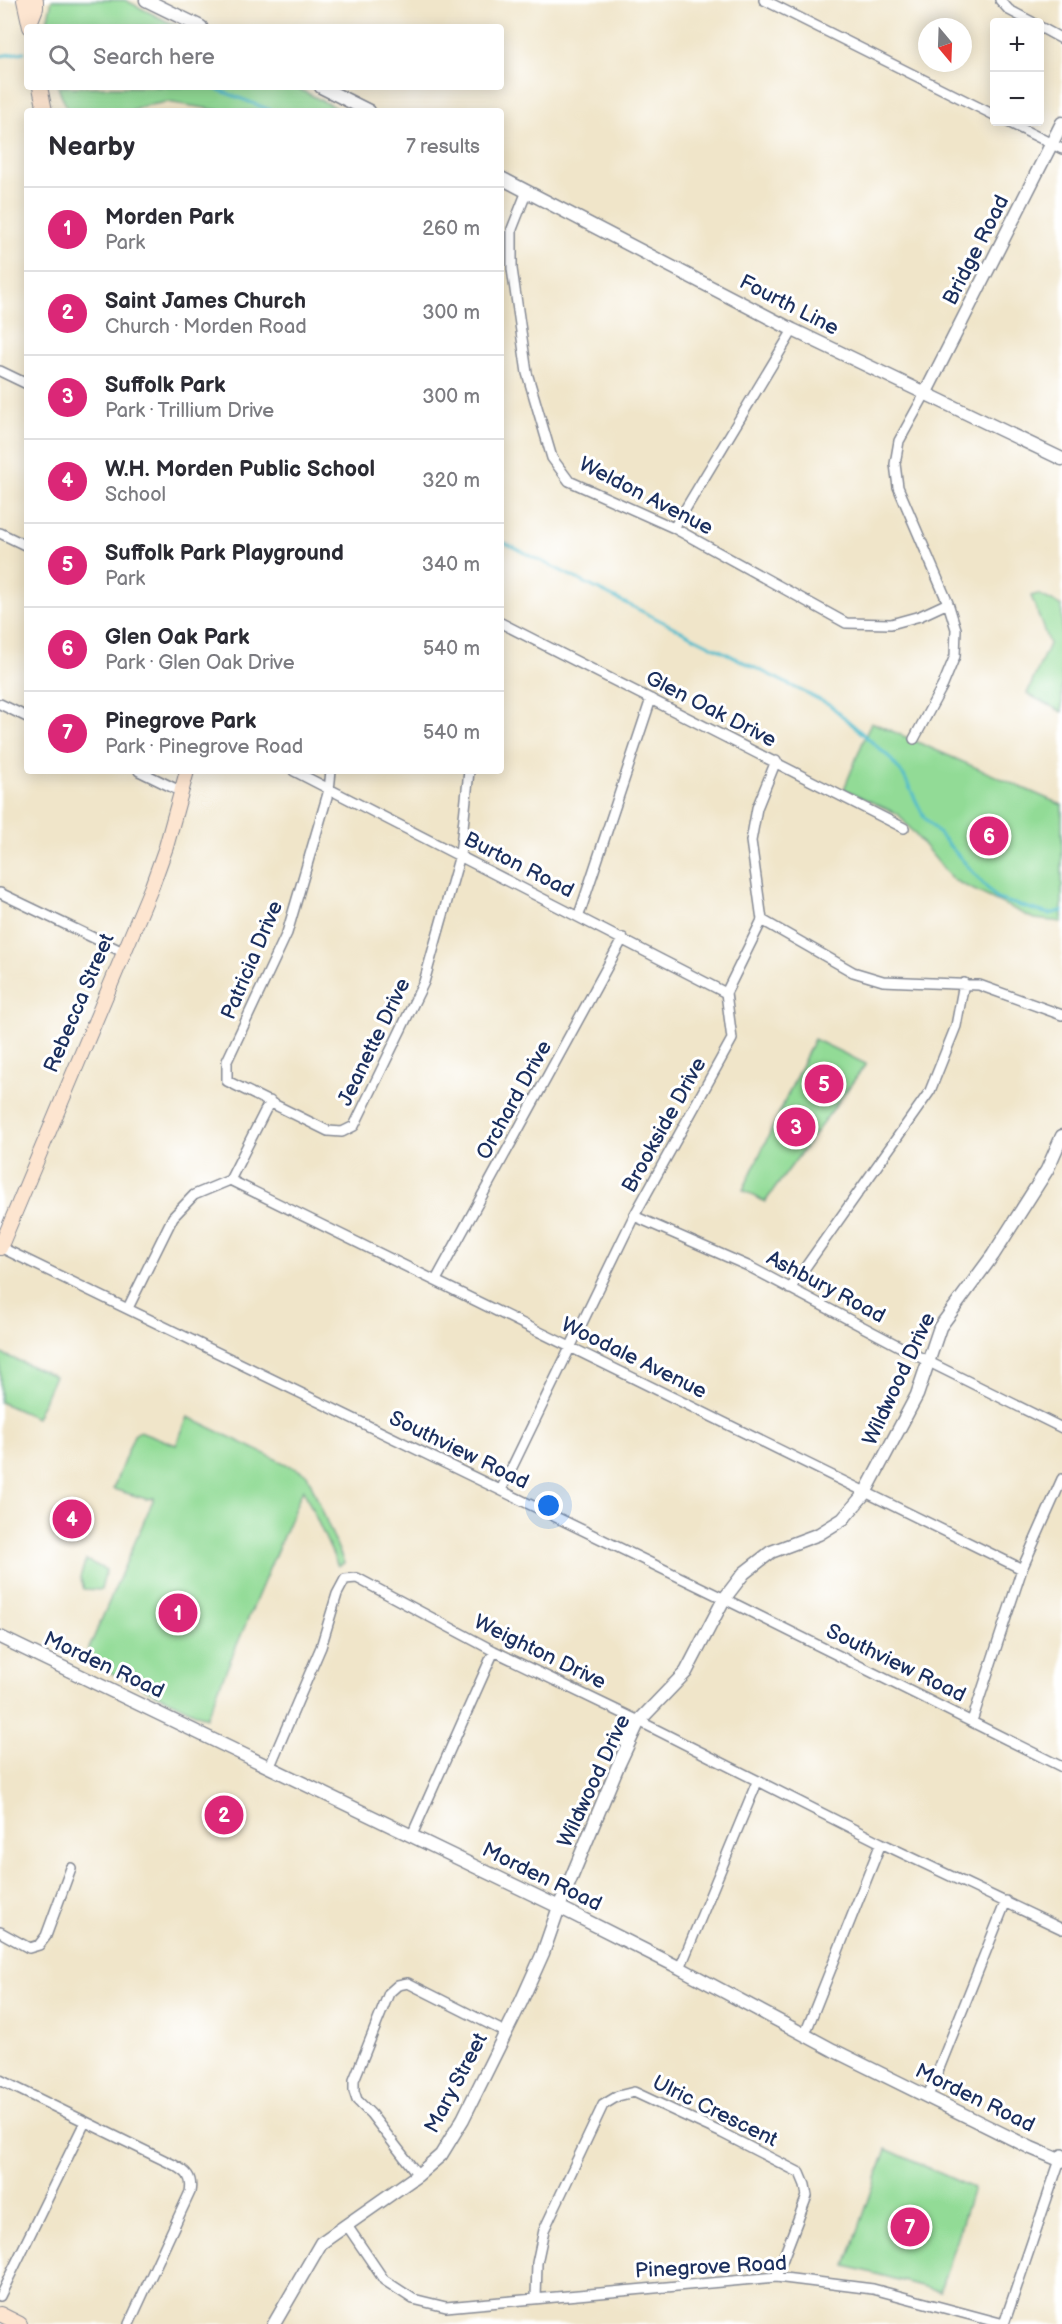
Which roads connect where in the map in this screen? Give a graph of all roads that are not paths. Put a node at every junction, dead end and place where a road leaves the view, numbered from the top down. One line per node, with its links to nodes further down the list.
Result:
1 (24, 0): 7 (main road)
2 (36, 0): 8 (main road)
3 (146, 0): 9 (street)
4 (764, 0): 16 (street)
5 (1000, 0): 6 (street)
6 (1024, 18)
7 (30, 24)
8 (30, 24)
9 (195, 24)
10 (1044, 29): 11 (street)
11 (1062, 39)
12 (41, 90): 14 (main road)
13 (327, 90): 15 (street)
14 (44, 108)
15 (363, 108)
16 (990, 113)
17 (1062, 123): 19 (street, Bridge Road)
18 (1016, 126): 19 (street)
19 (1057, 146): 25 (street, Bridge Road)
20 (504, 180): 21 (street, Fourth Line)
21 (527, 191): 22 (street, Fourth Line); 27 (street, Weldon Avenue)
22 (793, 330): 25 (street, Fourth Line); 27 (street)
23 (0, 371): 24 (street)
24 (24, 383)
25 (925, 394): 26 (street, Fourth Line); 30 (street)
26 (1062, 459)
27 (674, 528): 30 (street, Weldon Avenue)
28 (0, 533): 29 (street)
29 (24, 545)
30 (948, 603): 35 (street)
31 (504, 626): 32 (street, Glen Oak Drive)
32 (651, 699): 36 (street, Glen Oak Drive); 47 (street)
33 (0, 704): 34 (street)
34 (24, 716)
35 (914, 738)
36 (776, 761): 44 (street, Glen Oak Drive); 48 (street)
37 (145, 774): 43 (street)
38 (186, 774): 43 (main road, Rebecca Street)
39 (299, 774): 42 (street, Burton Road)
40 (331, 774): 42 (street, Patricia Drive)
41 (469, 774): 45 (street, Jeanette Drive)
42 (328, 790): 45 (street, Burton Road); 54 (street, Patricia Drive)
43 (182, 792): 50 (main road, Rebecca Street)
44 (904, 828)
45 (460, 855): 47 (street, Burton Road); 54 (street, Jeanette Drive)
46 (0, 893): 50 (street)
47 (579, 915): 49 (street, Burton Road)
48 (762, 920): 51 (street); 52 (street)
49 (623, 938): 52 (street, Burton Road); 59 (street, Orchard Drive)
50 (123, 952): 58 (main road, Rebecca Street)
51 (964, 983): 53 (street); 60 (street)
52 (726, 993): 57 (street, Brookside Drive)
53 (1062, 1015)
54 (270, 1101): 56 (street)
55 (1062, 1136): 63 (street, Wildwood Drive)
56 (230, 1180): 59 (street, Woodale Avenue); 61 (street)
57 (634, 1216): 60 (street, Ashbury Road); 62 (street, Brookside Drive)
58 (0, 1247): 61 (street, Southview Road)
59 (436, 1280): 62 (street, Woodale Avenue)
60 (790, 1289): 63 (street, Ashbury Road)
61 (128, 1308): 66 (street, Southview Road)
62 (571, 1347): 66 (street, Brookside Drive); 67 (street, Woodale Avenue)
63 (928, 1362): 64 (street, Ashbury Road); 67 (street, Wildwood Drive)
64 (1062, 1428)
65 (1062, 1479): 68 (street)
66 (501, 1490): 69 (street, Southview Road)
67 (866, 1493): 68 (street, Woodale Avenue); 69 (street, Wildwood Drive)
68 (1022, 1569): 73 (street)
69 (724, 1599): 72 (street, Wildwood Drive); 73 (street, Southview Road)
70 (0, 1637): 74 (street, Morden Road)
71 (494, 1651): 72 (street, Weighton Drive); 74 (street, Weighton Drive); 77 (street)
72 (639, 1721): 76 (street, Weighton Drive); 81 (street, Wildwood Drive)
73 (972, 1721): 75 (street, Southview Road)
74 (270, 1766): 77 (street, Morden Road)
75 (1062, 1767)
76 (757, 1782): 78 (street, Weighton Drive); 84 (street)
77 (412, 1835): 81 (street, Morden Road)
78 (881, 1843): 80 (street, Weighton Drive); 86 (street)
79 (71, 1868): 83 (street)
80 (1006, 1901): 82 (street, Weighton Drive); 88 (street)
81 (559, 1906): 84 (street, Morden Road); 85 (street, Mary Street)
82 (1062, 1929)
83 (0, 1932)
84 (680, 1968): 86 (street, Morden Road)
85 (505, 2032): 91 (street, Mary Street); 91 (street)
86 (805, 2034): 88 (street, Morden Road)
87 (0, 2080): 89 (street)
88 (928, 2096): 90 (street, Morden Road)
89 (85, 2122): 94 (street); 98 (street)
90 (1061, 2158): 93 (street, Pinegrove Road)
91 (418, 2175): 92 (street, Mary Street)
92 (346, 2224): 95 (street, Pinegrove Road); 99 (street, Mary Street)
93 (776, 2277): 95 (street, Pinegrove Road); 95 (street, Ulric Crescent)
94 (0, 2296)
95 (536, 2298)
96 (0, 2314): 97 (main road)
97 (20, 2324)
98 (129, 2324)
99 (274, 2324)

